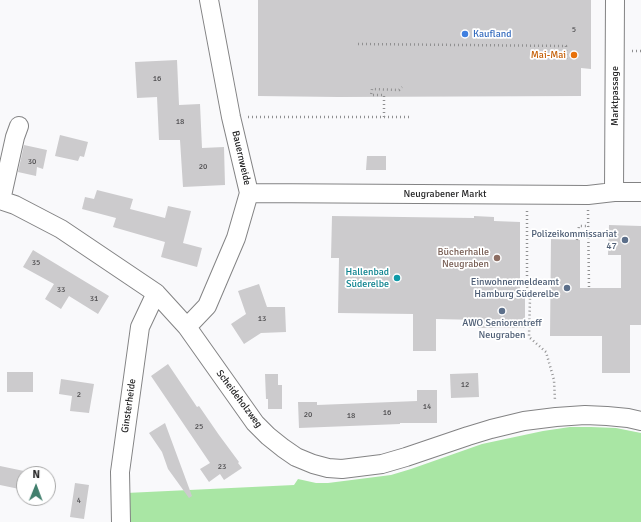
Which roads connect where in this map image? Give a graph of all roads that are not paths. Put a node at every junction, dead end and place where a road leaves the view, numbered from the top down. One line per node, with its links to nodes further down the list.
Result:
1 (209, 0): 6 (street, Bauernweide)
2 (615, 0): 4 (street, Marktpassage)
3 (19, 126): 7 (street)
4 (614, 192): 5 (street, Neugrabener Markt); 6 (street, Neugrabener Markt)
5 (641, 192)
6 (249, 194): 9 (street, Bauernweide)
7 (1, 200): 8 (street, Scheideholzweg)
8 (156, 293): 9 (street, Scheideholzweg); 11 (street, Ginsterheide)
9 (187, 327): 10 (street, Scheideholzweg)
10 (641, 421)
11 (120, 522)

